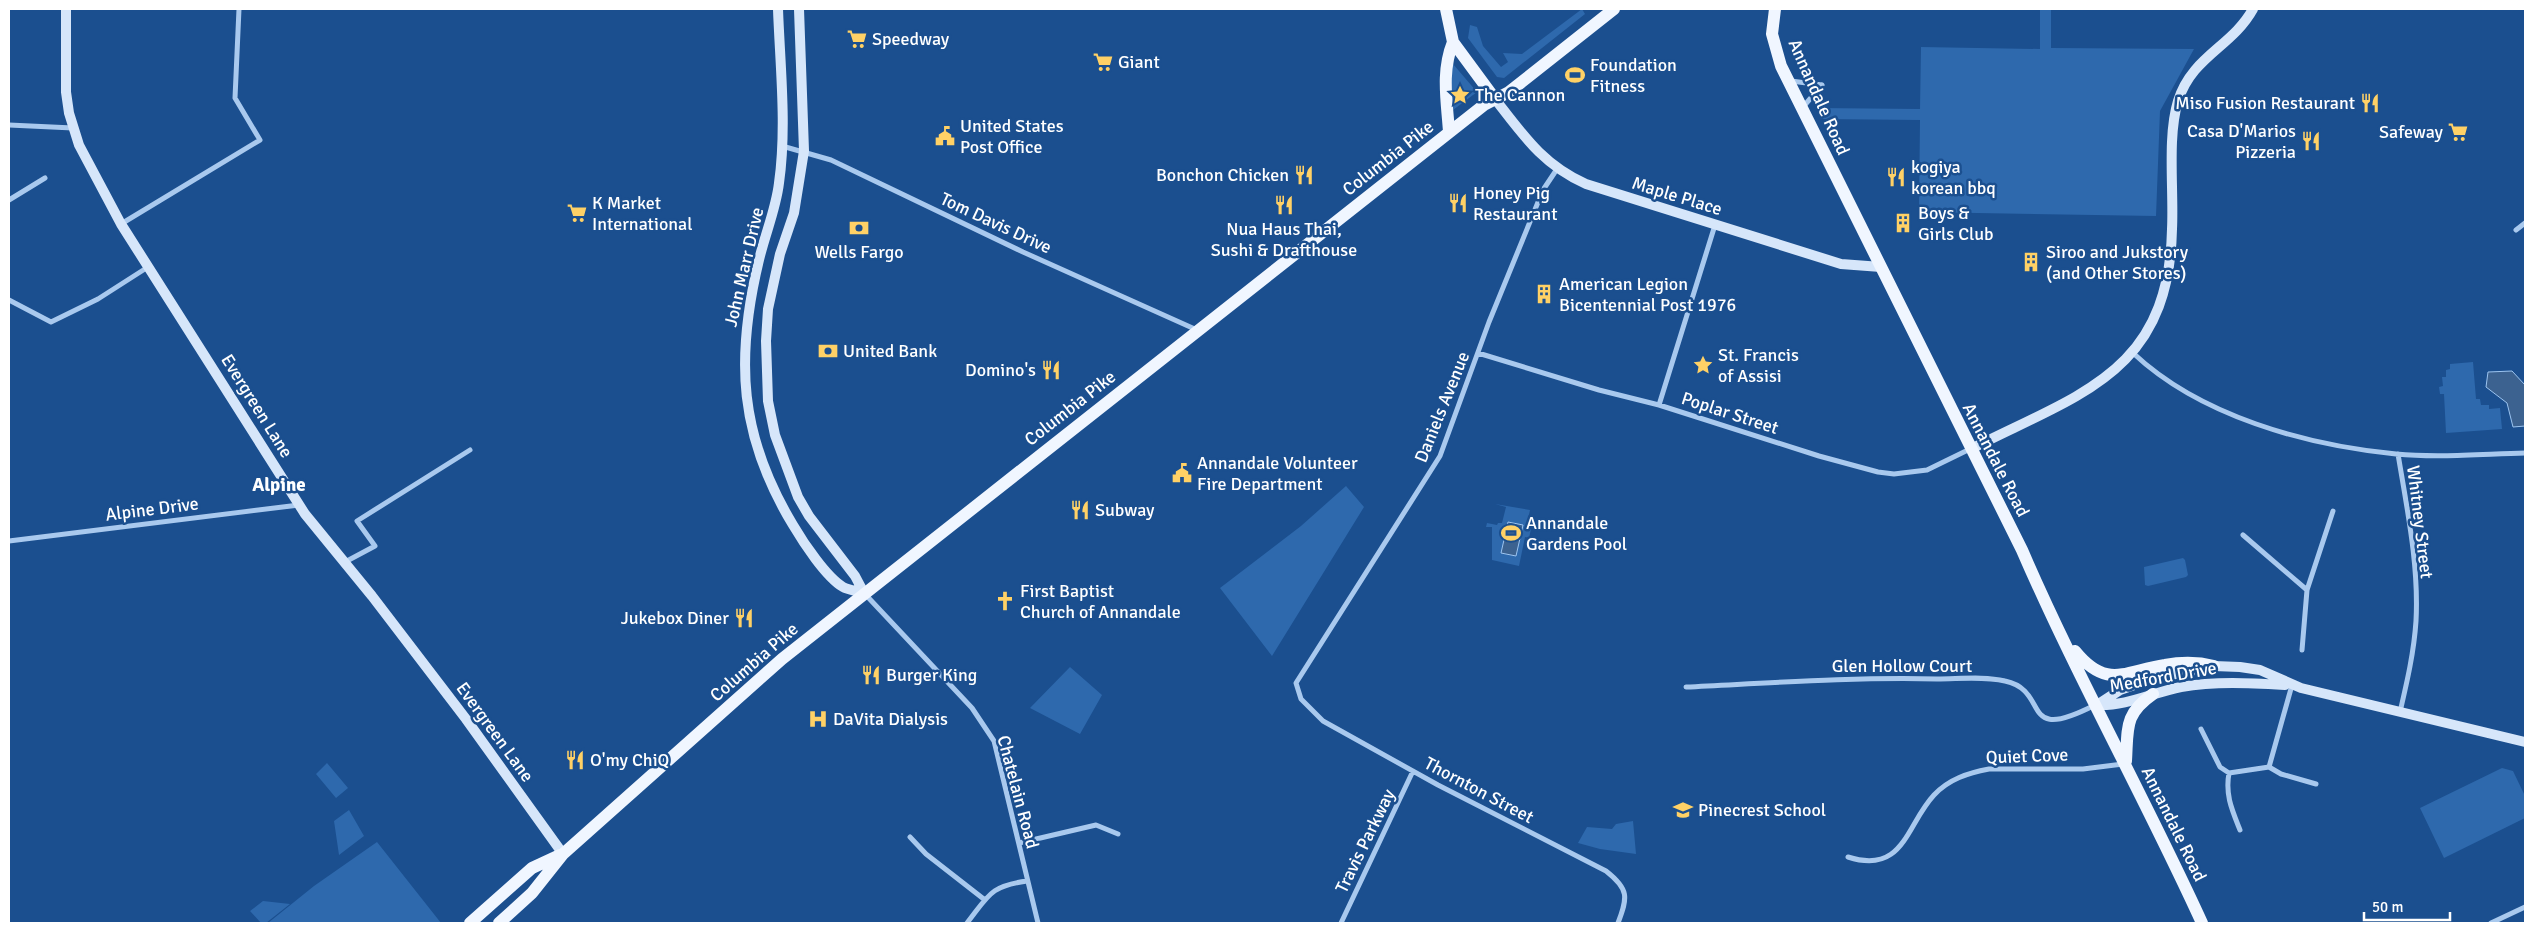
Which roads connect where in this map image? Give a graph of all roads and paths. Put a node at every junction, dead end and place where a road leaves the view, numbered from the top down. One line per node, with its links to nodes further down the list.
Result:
1 (66, 9): 14 (street, Evergreen Lane)
2 (239, 9): 22 (street)
3 (778, 9): 16 (street, John Marr Drive)
4 (799, 9): 17 (street, John Marr Drive)
5 (1446, 9): 9 (main road)
6 (1614, 9): 11 (main road, Columbia Pike)
7 (1775, 9): 10 (main road, Annandale Road)
8 (2253, 9): 29 (street)
9 (1453, 42): 11 (main road); 15 (main road)
10 (1789, 81): 12 (main road, Annandale Road); 12 (street)
11 (1495, 100): 15 (main road, Columbia Pike); 18 (street, Maple Place)
12 (1802, 108): 26 (main road, Annandale Road)
13 (9, 125): 14 (street)
14 (73, 128): 22 (street, Evergreen Lane)
15 (1450, 132): 28 (main road, Columbia Pike)
16 (782, 146): 17 (street, Tom Davis Drive); 42 (street, John Marr Drive)
17 (804, 151): 28 (street, Tom Davis Drive); 42 (street, John Marr Drive)
18 (1557, 169): 23 (street, Maple Place); 30 (street, Daniels Avenue)
19 (45, 178): 20 (street)
20 (9, 200)
21 (2525, 223): 24 (street)
22 (121, 224): 25 (street, Evergreen Lane)
23 (1715, 225): 26 (street, Maple Place); 31 (street)
24 (2516, 230)
25 (148, 267): 27 (street); 36 (street, Evergreen Lane)
26 (1881, 268): 32 (main road, Annandale Road)
27 (9, 300)
28 (1198, 330): 42 (main road, Columbia Pike)
29 (2134, 352): 32 (street); 34 (street)
30 (1478, 353): 31 (street, Poplar Street); 48 (street, Daniels Avenue)
31 (1659, 405): 32 (street, Poplar Street)
32 (1971, 449): 43 (main road, Annandale Road)
33 (470, 450): 40 (street)
34 (2398, 454): 35 (street); 51 (street, Whitney Street)
35 (2525, 454)
36 (299, 505): 39 (street, Alpine Drive); 40 (street, Evergreen Lane)
37 (2333, 511): 41 (street)
38 (2242, 535): 41 (street)
39 (9, 541)
40 (345, 562): 63 (street, Evergreen Lane)
41 (2307, 590): 44 (street)
42 (864, 593): 62 (street, Chatelain Road); 63 (main road, Columbia Pike)
43 (2061, 635): 45 (main road); 50 (main road, Annandale Road)
44 (2302, 650)
45 (2214, 666): 46 (street, Medford Drive); 50 (street, Medford Drive)
46 (2292, 685): 49 (street, Medford Drive); 51 (street, Medford Drive); 55 (street)
47 (1686, 687): 50 (street, Glen Hollow Court)
48 (1297, 692): 56 (street, Thornton Street)
49 (2153, 694): 50 (street, Medford Drive); 54 (main road)
50 (2097, 704): 54 (main road, Annandale Road)
51 (2400, 712): 53 (street, Medford Drive)
52 (2201, 729): 57 (street)
53 (2525, 742)
54 (2126, 764): 64 (street, Quiet Cove); 74 (main road, Annandale Road)
55 (2269, 767): 57 (street); 58 (street)
56 (1413, 771): 72 (street, Travis Parkway); 73 (street, Thornton Street)
57 (2229, 773): 59 (street)
58 (2316, 784)
59 (2240, 830)
60 (1118, 834): 62 (street)
61 (910, 837): 66 (street)
62 (1019, 843): 65 (street, Chatelain Road)
63 (563, 854): 68 (main road, Columbia Pike); 69 (main road, Columbia Pike)
64 (1848, 857)
65 (1027, 881): 66 (street); 71 (street, Chatelain Road)
66 (985, 900): 70 (street)
67 (2525, 907): 75 (street)
68 (470, 923)
69 (499, 923)
70 (967, 923)
71 (1038, 923)
72 (1341, 923)
73 (1618, 923)
74 (2202, 923)
75 (2491, 923)

